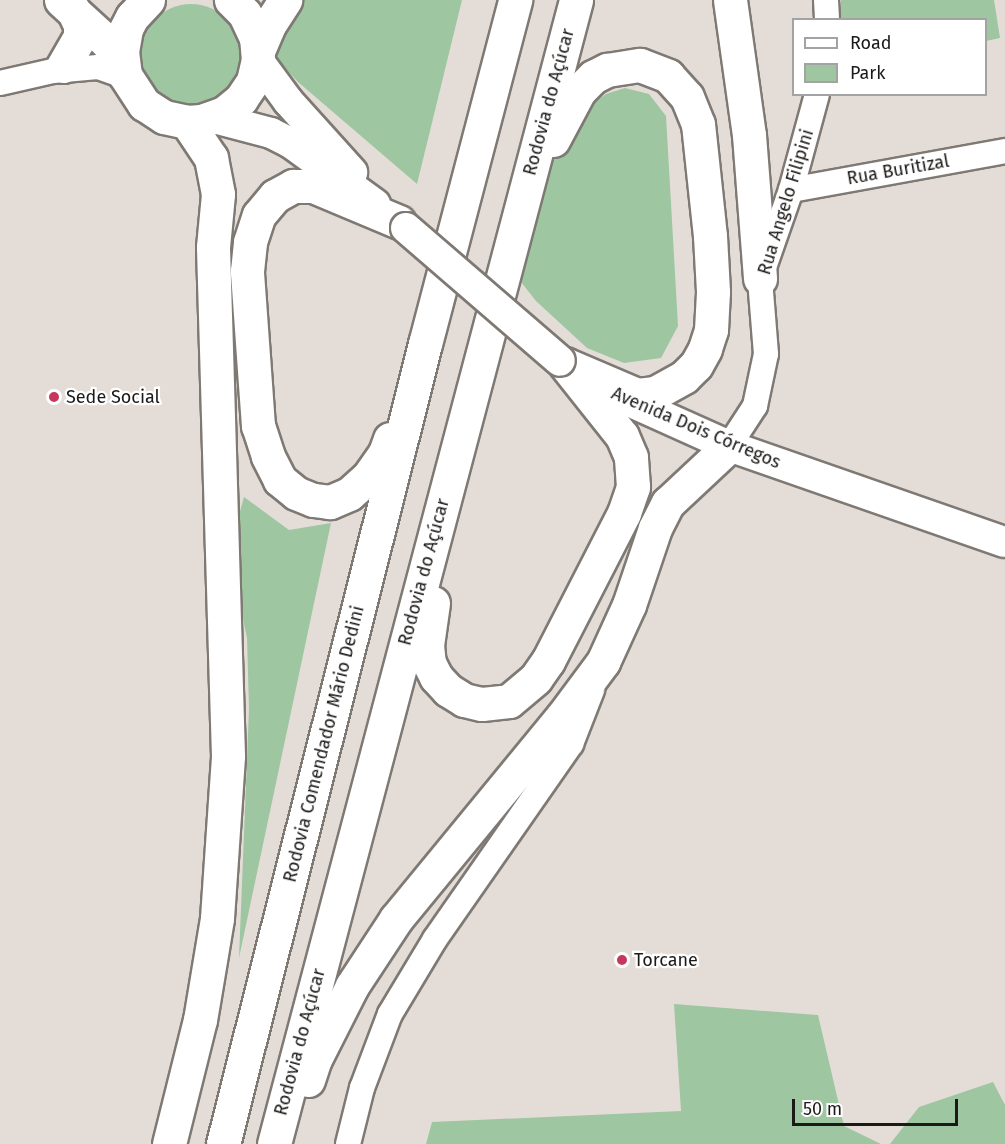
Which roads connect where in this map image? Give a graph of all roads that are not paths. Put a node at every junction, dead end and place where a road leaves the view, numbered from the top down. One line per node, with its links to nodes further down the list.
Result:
1 (148, 0): 11 (main road)
2 (231, 0): 12 (main road)
3 (285, 0): 12 (main road)
4 (504, 0): 16 (main road)
5 (515, 0): 16 (main road)
6 (576, 0): 20 (main road, Rodovia do Açúcar)
7 (730, 0): 22 (main road)
8 (826, 0): 10 (street)
9 (67, 4): 11 (main road); 13 (main road)
10 (827, 18)
11 (121, 55): 13 (street); 13 (street); 17 (main road)
12 (258, 55): 17 (main road); 21 (street, Avenida Dois Córregos)
13 (58, 69): 14 (street)
14 (0, 83)
15 (816, 96): 19 (street, Rua Angelo Filipini)
16 (486, 112): 23 (main road)
17 (200, 120): 21 (street, Avenida Dois Córregos); 29 (main road)
18 (1005, 151): 19 (street, Rua Buritizal)
19 (791, 190): 22 (street, Rua Angelo Filipini)
20 (524, 198): 24 (main road); 26 (main road, Rodovia do Açúcar)
21 (402, 225): 23 (main road); 24 (street, Avenida Dois Córregos, bridge)
22 (760, 279): 25 (street, Rua Angelo Filipini)
23 (425, 344): 30 (main road, Rodovia Comendador Mário Dedini)
24 (563, 363): 25 (street, Avenida Dois Córregos); 26 (main road)
25 (729, 446): 27 (street, Avenida Dois Córregos); 28 (main road)
26 (453, 460): 31 (main road, Rodovia do Açúcar)
27 (1005, 542)
28 (603, 662): 32 (main road); 33 (street)
29 (169, 1144)
30 (223, 1144)
31 (274, 1144)
32 (285, 1144)
33 (348, 1144)

